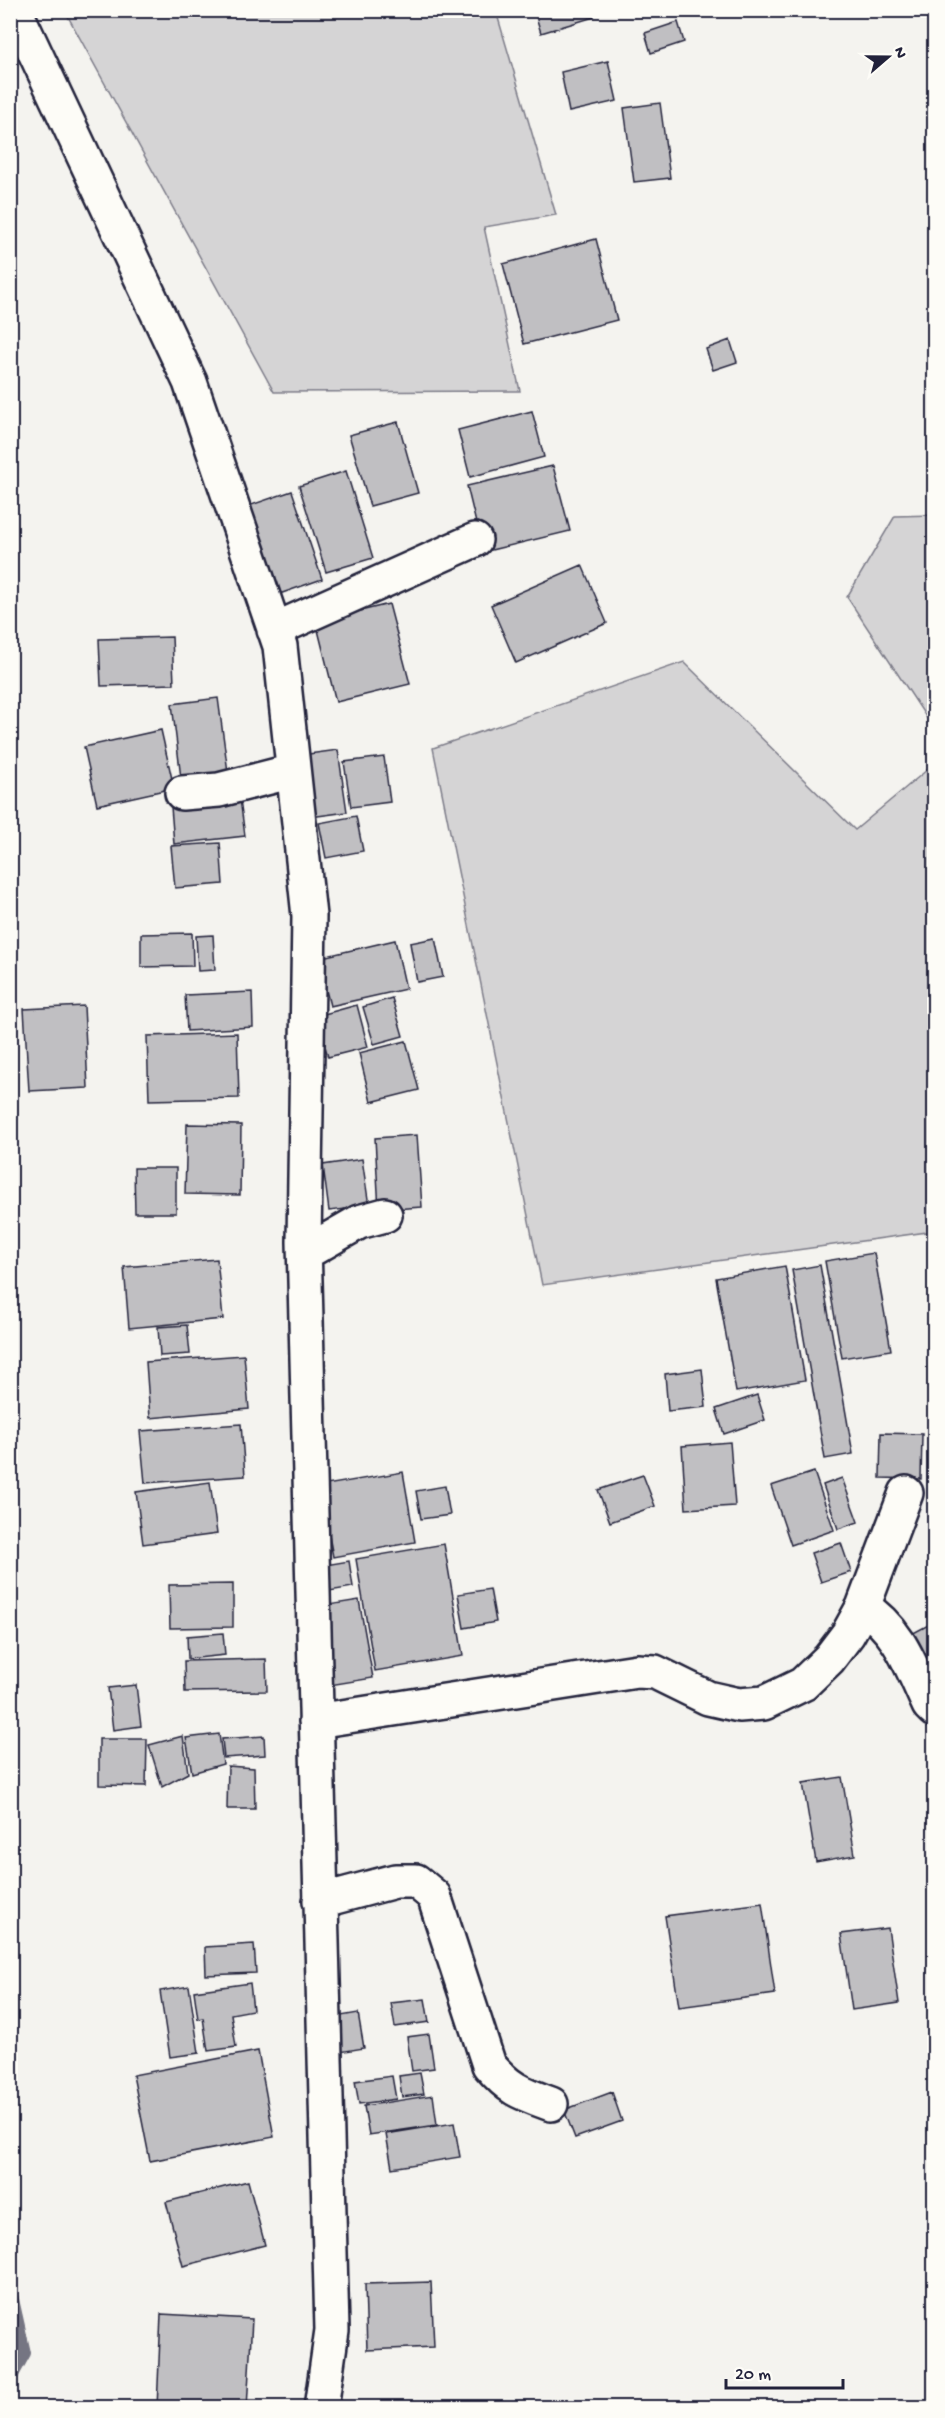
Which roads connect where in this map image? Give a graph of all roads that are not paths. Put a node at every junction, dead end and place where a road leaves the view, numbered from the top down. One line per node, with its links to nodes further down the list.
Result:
1 (15, 10): 3 (street)
2 (475, 540): 3 (street)
3 (274, 630): 4 (street)
4 (293, 771): 5 (street); 7 (street)
5 (182, 793)
6 (385, 1215): 7 (street)
7 (305, 1253): 11 (street)
8 (906, 1492): 9 (street)
9 (863, 1606): 10 (street); 11 (street)
10 (934, 1710)
11 (316, 1721): 12 (street)
12 (320, 1901): 13 (street); 14 (street)
13 (551, 2104)
14 (321, 2408)

